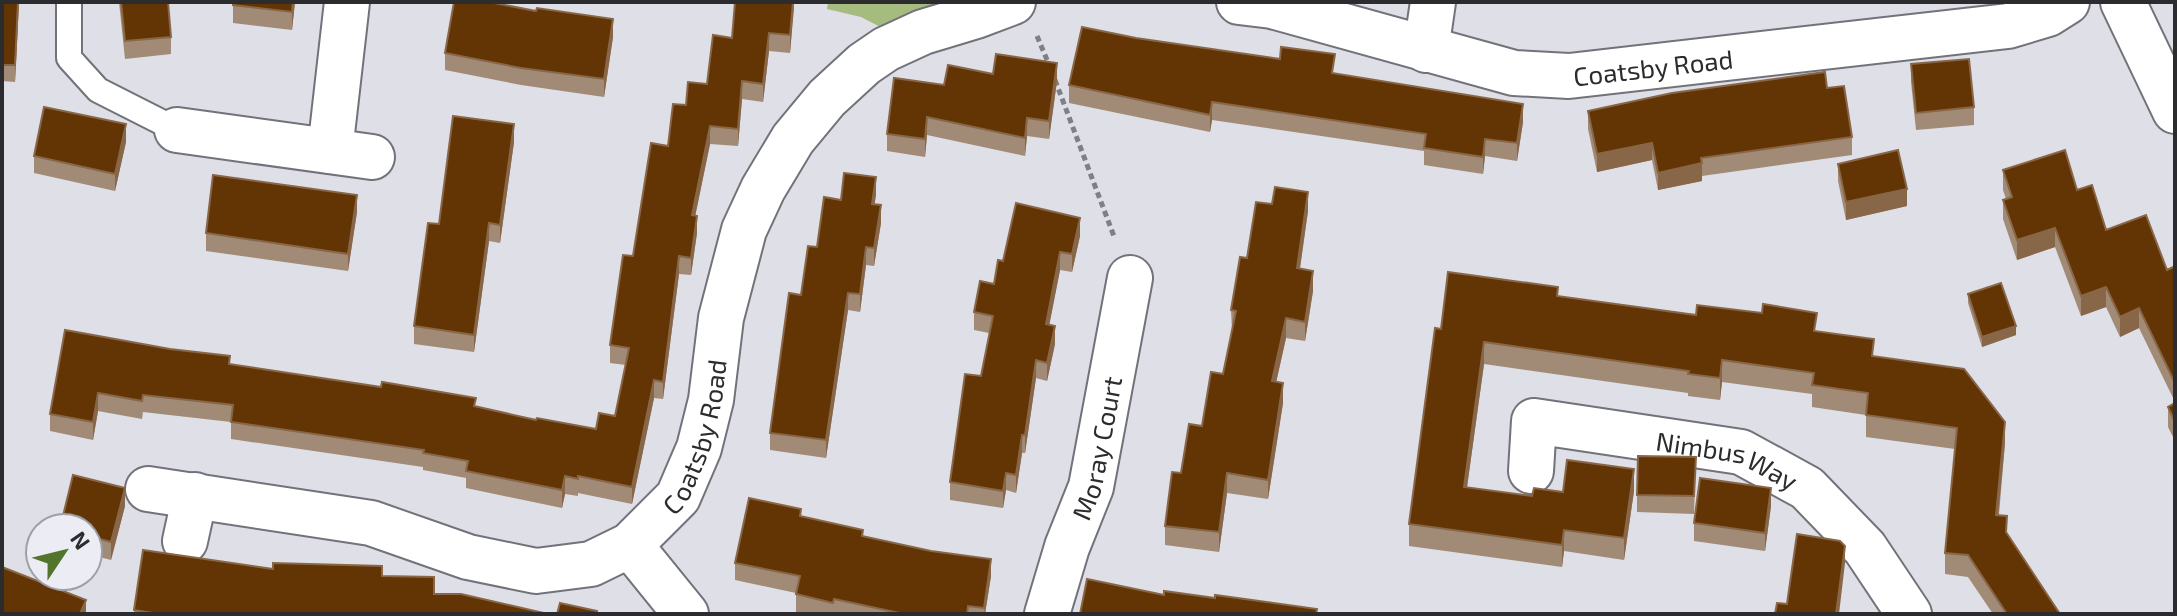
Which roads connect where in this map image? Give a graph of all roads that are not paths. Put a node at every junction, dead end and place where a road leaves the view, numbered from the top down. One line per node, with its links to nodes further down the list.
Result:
1 (347, 2): 10 (street)
2 (1239, 2): 8 (street, Coatsby Road)
3 (1433, 2): 8 (street)
4 (2067, 2): 8 (street, Coatsby Road)
5 (2123, 2): 9 (street)
6 (69, 4): 10 (lane)
7 (1024, 17): 16 (street, Coatsby Road)
8 (1426, 50)
9 (2175, 111)
10 (177, 130)
11 (1130, 278): 18 (street, Moray Court)
12 (1531, 471): 19 (street, Nimbus Way)
13 (148, 489): 14 (street, Coatsby Road)
14 (195, 495): 15 (street); 16 (street, Coatsby Road)
15 (185, 541)
16 (630, 545): 17 (street)
17 (686, 614)
18 (1047, 614)
19 (1909, 614)

